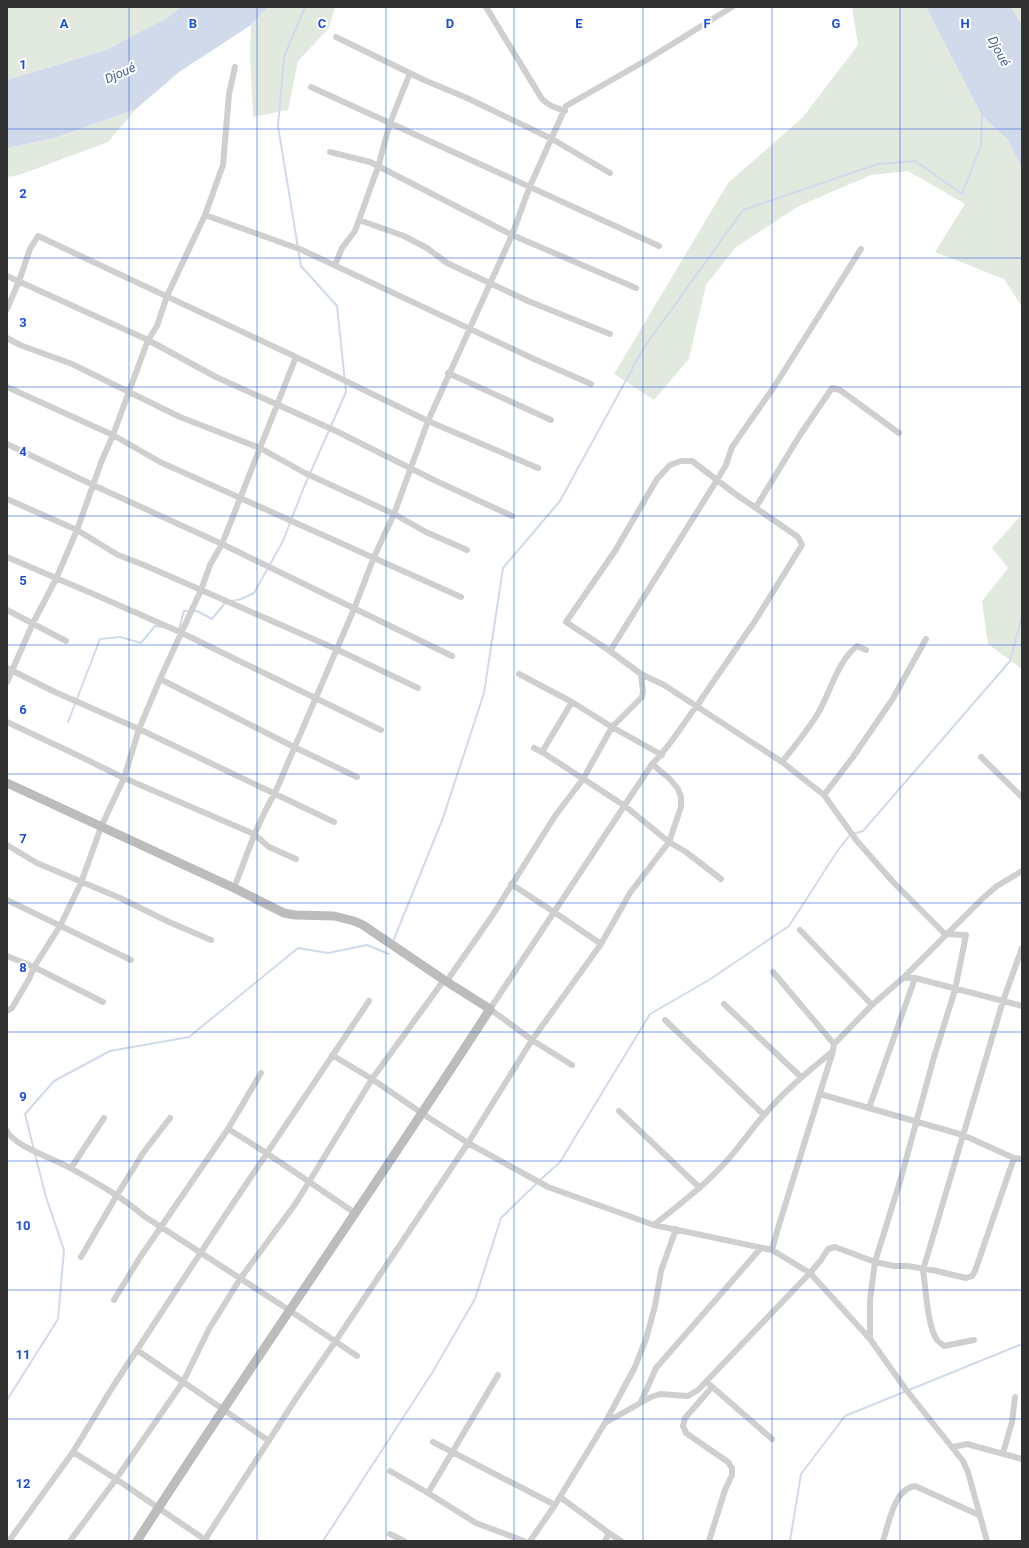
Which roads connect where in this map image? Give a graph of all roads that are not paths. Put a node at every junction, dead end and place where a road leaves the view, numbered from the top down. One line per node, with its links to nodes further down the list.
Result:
1 (486, 7): 7 (street)
2 (732, 7): 7 (street)
3 (336, 37): 5 (street)
4 (235, 67): 14 (street)
5 (410, 73): 8 (street); 9 (street)
6 (311, 87): 8 (street)
7 (565, 111): 9 (street)
8 (390, 122): 11 (street); 13 (street)
9 (552, 140): 12 (street); 13 (street)
10 (330, 152): 11 (street)
11 (378, 167): 15 (street); 16 (street)
12 (610, 173)
13 (530, 186): 16 (street); 17 (street)
14 (205, 215): 19 (street); 24 (street)
15 (359, 220): 19 (street); 22 (street)
16 (512, 235): 22 (street); 23 (street)
17 (659, 246)
18 (861, 249): 44 (street)
19 (334, 265): 26 (street)
20 (7, 276): 21 (street)
21 (19, 281): 24 (street); 25 (street); 29 (street)
22 (490, 283): 26 (street); 27 (street)
23 (636, 288)
24 (167, 296): 29 (street); 30 (street)
25 (7, 309)
26 (470, 328): 31 (street); 32 (street)
27 (610, 334)
28 (7, 338): 34 (street)
29 (148, 340): 34 (street); 35 (street)
30 (296, 357): 35 (street); 37 (street)
31 (448, 373): 36 (street); 37 (street)
32 (591, 384)
33 (7, 387): 39 (street)
34 (129, 393): 39 (street); 41 (street)
35 (277, 406): 41 (street); 42 (street)
36 (551, 420)
37 (428, 421): 42 (street); 43 (street)
38 (899, 433): 48 (street)
39 (113, 435): 45 (street); 46 (street)
40 (7, 444): 45 (street)
41 (260, 448): 46 (street); 49 (street)
42 (411, 468): 49 (street); 50 (street)
43 (538, 468)
44 (717, 480): 48 (street); 67 (street); 67 (street)
45 (93, 486): 51 (street); 52 (street)
46 (240, 497): 52 (street); 55 (street)
47 (7, 499): 51 (street)
48 (756, 507): 77 (street)
49 (394, 514): 53 (street); 55 (street)
50 (512, 516)
51 (77, 530): 56 (street); 57 (street)
52 (222, 544): 57 (street); 59 (street)
53 (467, 550)
54 (7, 557): 56 (street)
55 (374, 557): 58 (street); 59 (street)
56 (56, 579): 61 (street); 62 (street)
57 (201, 590): 62 (street); 65 (street)
58 (461, 597)
59 (354, 608): 65 (street); 68 (street)
60 (7, 610): 61 (street)
61 (33, 623): 64 (street); 69 (street)
62 (182, 634): 72 (street); 75 (street)
63 (926, 639): 94 (street)
64 (66, 641)
65 (336, 649): 74 (street); 75 (street)
66 (866, 650): 87 (street)
67 (610, 651): 71 (street)
68 (452, 656)
69 (9, 669): 73 (street); 80 (street)
70 (519, 674): 76 (street)
71 (641, 674): 77 (street); 79 (street)
72 (160, 679): 80 (street); 82 (street)
73 (7, 682)
74 (418, 688)
75 (315, 698): 81 (street); 82 (street)
76 (572, 702): 79 (street); 84 (street)
77 (696, 707): 85 (street); 87 (street)
78 (7, 722): 90 (street)
79 (612, 727): 85 (street); 91 (street)
80 (139, 730): 90 (street); 93 (street)
81 (381, 730)
82 (294, 747): 89 (street); 93 (street)
83 (534, 748): 84 (street)
84 (542, 752): 91 (street)
85 (662, 754): 88 (street)
86 (981, 757): 95 (street)
87 (782, 762): 94 (street)
88 (652, 764): 96 (street); 100 (street)
89 (357, 777)
90 (124, 778): 98 (street); 99 (street)
91 (583, 779): 96 (street); 106 (street)
92 (7, 783): 98 (street)
93 (275, 793): 97 (street); 99 (street)
94 (824, 796): 112 (street)
95 (1022, 797)
96 (625, 806): 100 (street); 109 (street)
97 (334, 822)
98 (101, 827): 105 (street); 107 (street)
99 (254, 834): 102 (street); 107 (street)
100 (669, 842): 104 (street); 114 (street)
101 (7, 845): 105 (street)
102 (296, 859)
103 (1022, 871): 112 (street)
104 (721, 879)
105 (81, 882): 110 (street); 113 (street)
106 (512, 884): 109 (street); 122 (street)
107 (234, 888): 122 (street)
108 (7, 900): 110 (street)
109 (554, 912): 114 (street); 130 (street)
110 (60, 926): 117 (street); 118 (street)
111 (800, 930): 128 (street)
112 (945, 934): 120 (street); 123 (street)
113 (211, 940)
114 (601, 944): 133 (street)
115 (1022, 948): 125 (street)
116 (7, 956): 118 (street)
117 (131, 960)
118 (34, 967): 126 (street); 131 (street)
119 (773, 972): 134 (street)
120 (903, 978): 121 (street); 128 (street)
121 (915, 978): 123 (street); 141 (street)
122 (445, 981): 130 (street); 139 (street)
123 (955, 990): 125 (street); 147 (street)
124 (369, 1001): 135 (street)
125 (1003, 1001): 129 (street); 150 (street)
126 (103, 1002)
127 (724, 1004): 138 (street)
128 (872, 1005): 134 (street)
129 (1022, 1006)
130 (490, 1009): 133 (street); 143 (street)
131 (7, 1011)
132 (665, 1020): 144 (street)
133 (532, 1040): 136 (street); 151 (street)
134 (833, 1047): 138 (street); 140 (street)
135 (332, 1055): 139 (street); 152 (street)
136 (572, 1065)
137 (261, 1073): 148 (street)
138 (801, 1077): 144 (street)
139 (372, 1079): 143 (street); 156 (street)
140 (820, 1094): 141 (street); 164 (street)
141 (870, 1108): 147 (street)
142 (619, 1111): 157 (street)
143 (423, 1114): 151 (street); 159 (street)
144 (764, 1115): 157 (street)
145 (104, 1118): 155 (street)
146 (170, 1118): 158 (street)
147 (916, 1121): 150 (street); 167 (street)
148 (228, 1129): 152 (street); 161 (street)
149 (7, 1131): 155 (street)
150 (963, 1136): 153 (street); 168 (street)
151 (468, 1143): 160 (street); 175 (street)
152 (268, 1153): 156 (street); 165 (street)
153 (1014, 1158): 154 (street); 168 (street)
154 (1022, 1159)
155 (72, 1168): 158 (street)
156 (310, 1183): 159 (street); 170 (street)
157 (700, 1188): 160 (street)
158 (117, 1195): 161 (street); 166 (street)
159 (356, 1212): 172 (street)
160 (654, 1225): 162 (street)
161 (162, 1227): 165 (street); 171 (street)
162 (676, 1229): 163 (street); 185 (street)
163 (761, 1248): 164 (street); 183 (street)
164 (772, 1250): 169 (street)
165 (202, 1253): 170 (street); 176 (street)
166 (81, 1257)
167 (875, 1262): 168 (street); 169 (street); 173 (street)
168 (923, 1270): 174 (street)
169 (810, 1273): 173 (street); 179 (street)
170 (240, 1279): 172 (street); 180 (street)
171 (114, 1300)
172 (289, 1310): 175 (street); 184 (street)
173 (870, 1339): 189 (street)
174 (974, 1340)
175 (335, 1342): 177 (street); 187 (street)
176 (137, 1350): 180 (street); 190 (street)
177 (357, 1356)
178 (498, 1375): 191 (street)
179 (706, 1381): 181 (street); 183 (street)
180 (183, 1382): 184 (street); 195 (street)
181 (712, 1387): 186 (street); 212 (street)
182 (1015, 1397): 192 (street)
183 (641, 1402): 185 (street)
184 (224, 1409): 187 (street); 199 (street)
185 (605, 1423): 197 (street)
186 (772, 1439)
187 (269, 1441): 206 (street)
188 (434, 1442): 191 (street)
189 (953, 1447): 192 (street); 200 (street)
190 (73, 1452): 195 (street); 203 (street)
191 (453, 1452): 196 (street); 198 (street)
192 (1003, 1453): 193 (street)
193 (1022, 1459)
194 (390, 1471): 196 (street)
195 (116, 1479): 199 (street); 204 (street)
196 (428, 1492): 208 (street)
197 (560, 1497): 198 (street); 201 (street)
198 (555, 1506): 209 (street)
199 (158, 1508): 205 (street); 206 (street)
200 (979, 1515): 213 (street); 214 (street)
201 (609, 1533): 210 (street); 211 (street)
202 (390, 1534): 207 (street)
203 (9, 1541)
204 (70, 1541)
205 (138, 1541)
206 (205, 1541)
207 (404, 1541)
208 (524, 1541)
209 (530, 1541)
210 (606, 1541)
211 (621, 1541)
212 (709, 1541)
213 (883, 1541)
214 (987, 1541)

